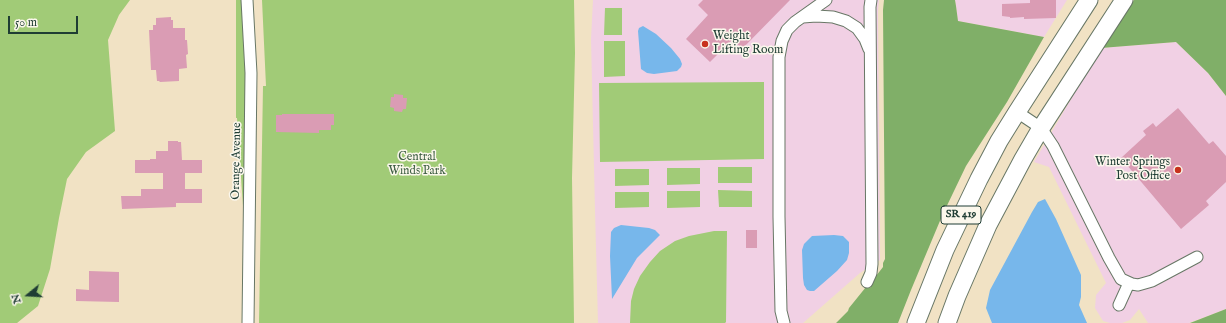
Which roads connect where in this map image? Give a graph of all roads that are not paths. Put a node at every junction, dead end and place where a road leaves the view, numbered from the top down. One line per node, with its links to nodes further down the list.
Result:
1 (247, 0): 14 (street, Orange Avenue)
2 (826, 0): 6 (street)
3 (871, 0): 7 (street)
4 (1089, 0): 8 (main road, SR 419)
5 (1124, 0): 9 (main road, SR 419)
6 (801, 18): 7 (street); 15 (street)
7 (870, 52): 11 (street)
8 (1017, 112): 9 (street); 16 (main road, SR 419)
9 (1041, 128): 12 (street); 17 (main road, SR 419)
10 (1197, 257): 12 (street)
11 (867, 282)
12 (1129, 283): 13 (street)
13 (1119, 304)
14 (248, 323)
15 (784, 323)
16 (916, 323)
17 (947, 323)

